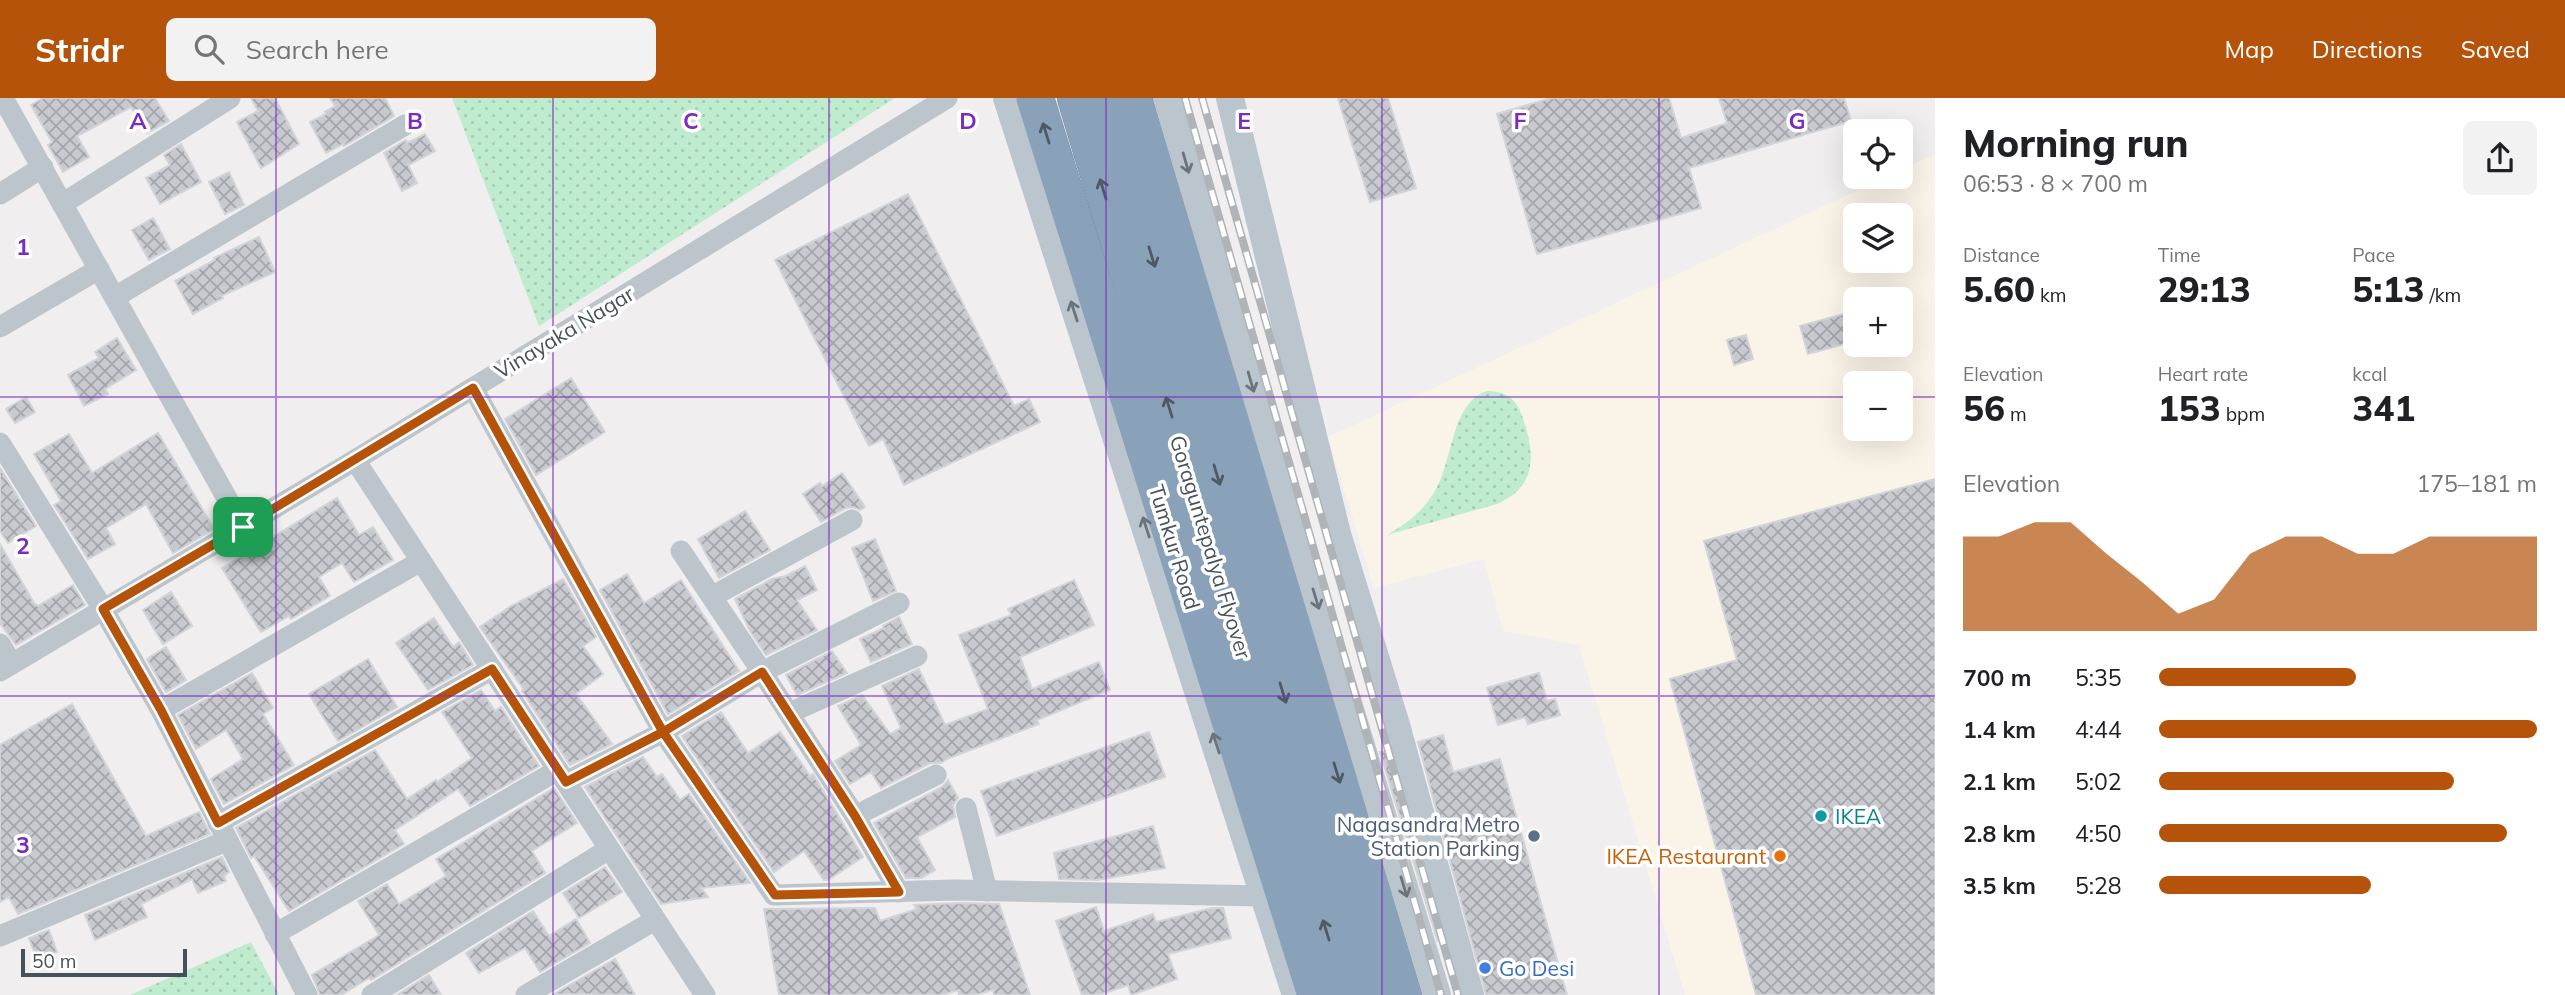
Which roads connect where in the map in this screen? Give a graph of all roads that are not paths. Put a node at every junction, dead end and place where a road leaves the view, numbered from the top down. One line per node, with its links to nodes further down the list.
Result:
1 (230, 98): 14 (street)
2 (947, 98): 18 (street, Vinayaka Nagar)
3 (1007, 98): 44 (street, one-way to 3)
4 (1035, 98): 53 (highway, Tumkur Road, one-way to 4)
5 (1076, 98): 54 (highway, Goraguntepalya Flyover, one-way to 5)
6 (1104, 98): 55 (highway, Goraguntepalya Flyover, one-way to 55)
7 (1133, 98): 56 (highway, one-way to 56)
8 (1167, 98): 57 (street, one-way to 57)
9 (1230, 98): 58 (street)
10 (11, 101): 12 (street)
11 (405, 125): 16 (street)
12 (43, 167): 13 (street); 14 (street)
13 (0, 194)
14 (62, 204): 15 (street)
15 (99, 269): 16 (street); 17 (street)
16 (115, 297): 22 (street)
17 (0, 327)
18 (473, 388): 20 (street, Vinayaka Nagar); 35 (street)
19 (0, 443): 27 (street)
20 (355, 460): 22 (street, Vinayaka Nagar); 24 (street)
21 (852, 520): 25 (street)
22 (243, 527): 27 (street, Vinayaka Nagar)
23 (681, 551): 25 (street)
24 (421, 561): 31 (street); 33 (street)
25 (713, 596): 32 (street)
26 (899, 603): 32 (street)
27 (103, 609): 30 (street, Vinayaka Nagar); 33 (street)
28 (0, 644): 30 (street)
29 (917, 656): 34 (street)
30 (6, 667)
31 (492, 669): 37 (street); 40 (street)
32 (762, 672): 34 (street); 35 (street)
33 (161, 710): 40 (street)
34 (789, 713): 39 (street)
35 (663, 732): 37 (street); 43 (street)
36 (936, 775): 39 (street)
37 (562, 776): 41 (street); 46 (street)
38 (966, 808): 42 (street)
39 (855, 816): 43 (street)
40 (222, 832): 46 (street); 47 (street)
41 (610, 849): 45 (street); 49 (street)
42 (987, 891): 43 (street); 44 (street)
43 (899, 892)
44 (1265, 896): 52 (street)
45 (655, 920): 50 (street); 51 (street)
46 (275, 934): 48 (street)
47 (0, 936)
48 (307, 995)
49 (372, 995)
50 (526, 995)
51 (705, 995)
52 (1296, 995)
53 (1316, 995)
54 (1346, 995)
55 (1374, 995)
56 (1403, 995)
57 (1437, 995)
58 (1470, 995)

